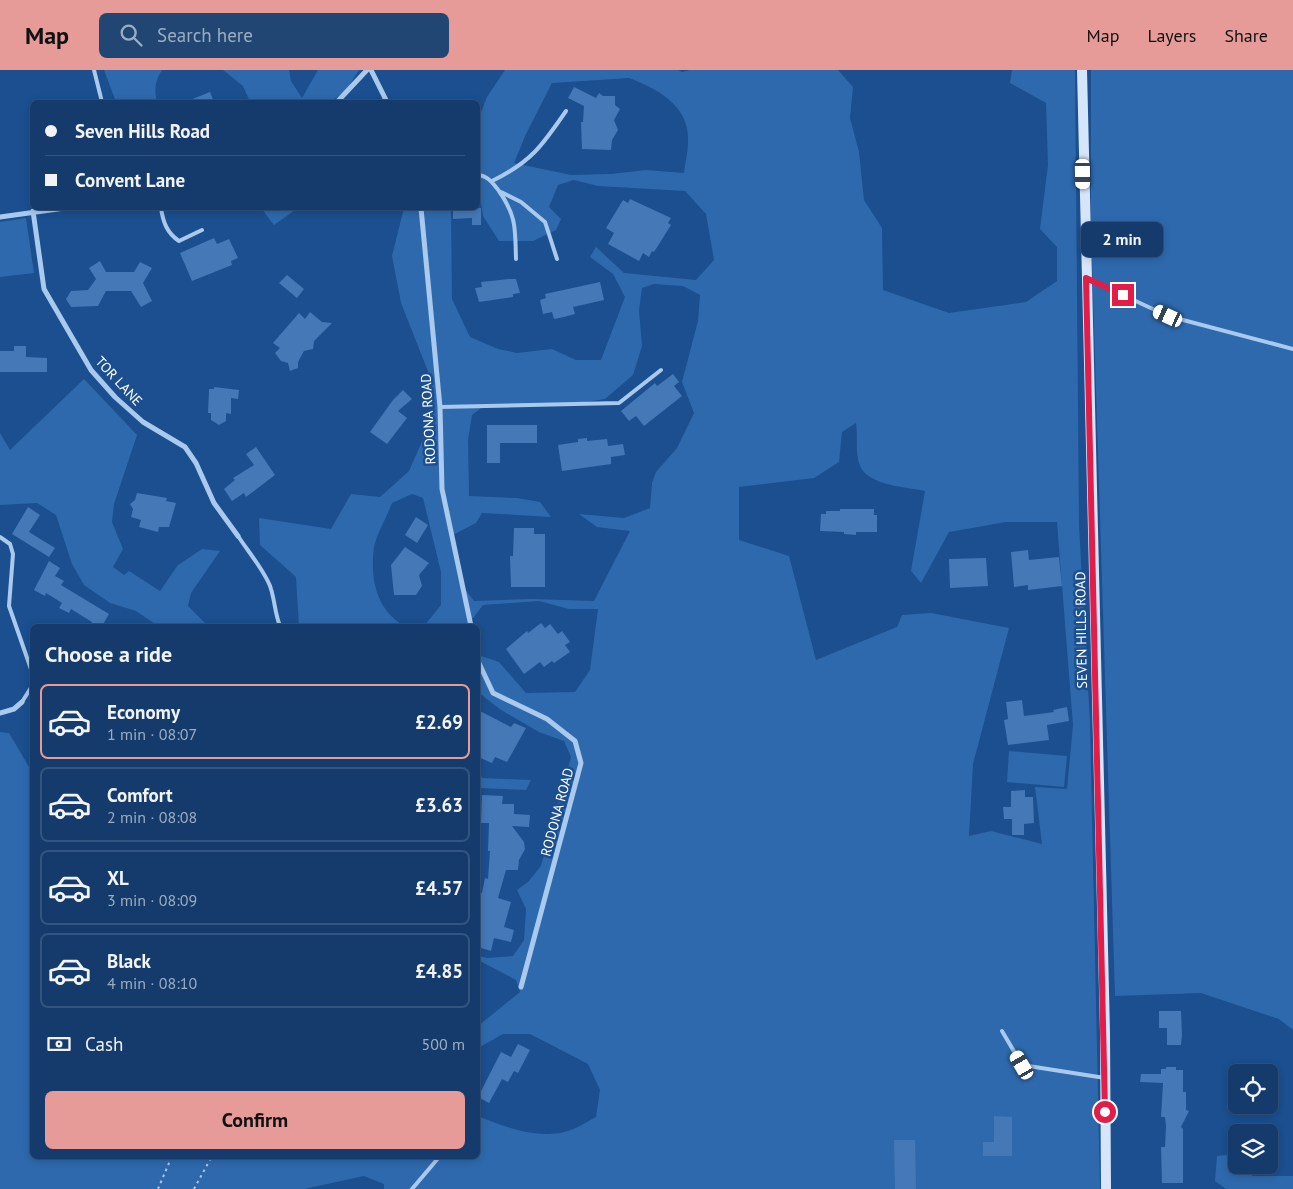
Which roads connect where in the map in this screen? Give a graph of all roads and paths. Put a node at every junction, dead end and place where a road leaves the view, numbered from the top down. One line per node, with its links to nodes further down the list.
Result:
1 (94, 70): 5 (lane)
2 (367, 70): 6 (street)
3 (371, 70): 7 (street)
4 (1082, 70): 20 (main road, SEVEN HILLS ROAD)
5 (102, 100)
6 (340, 100)
7 (386, 100)
8 (566, 111): 10 (lane)
9 (480, 176): 10 (lane)
10 (492, 181): 11 (lane)
11 (499, 191): 18 (lane); 19 (lane)
12 (44, 210): 15 (street)
13 (162, 210): 17 (lane)
14 (421, 210): 23 (street, RODONA ROAD)
15 (33, 211): 16 (street); 24 (street, TOR LANE)
16 (0, 217)
17 (202, 230)
18 (516, 259)
19 (557, 259)
20 (1086, 278): 21 (lane); 35 (main road, SEVEN HILLS ROAD)
21 (1293, 349)
22 (661, 370): 23 (lane)
23 (440, 408): 27 (street, RODONA ROAD)
24 (238, 536): 26 (lane)
25 (0, 537): 29 (lane)
26 (279, 624)
27 (470, 624)
28 (480, 665): 33 (street, RODONA ROAD)
29 (30, 666)
30 (30, 689): 31 (lane)
31 (22, 702): 32 (street)
32 (0, 713)
33 (521, 987)
34 (1002, 1031): 35 (lane)
35 (1105, 1078): 42 (main road, SEVEN HILLS ROAD)
36 (171, 1159): 39 (path)
37 (210, 1159): 40 (path)
38 (437, 1159): 41 (lane)
39 (158, 1189)
40 (194, 1189)
41 (412, 1189)
42 (1106, 1189)

